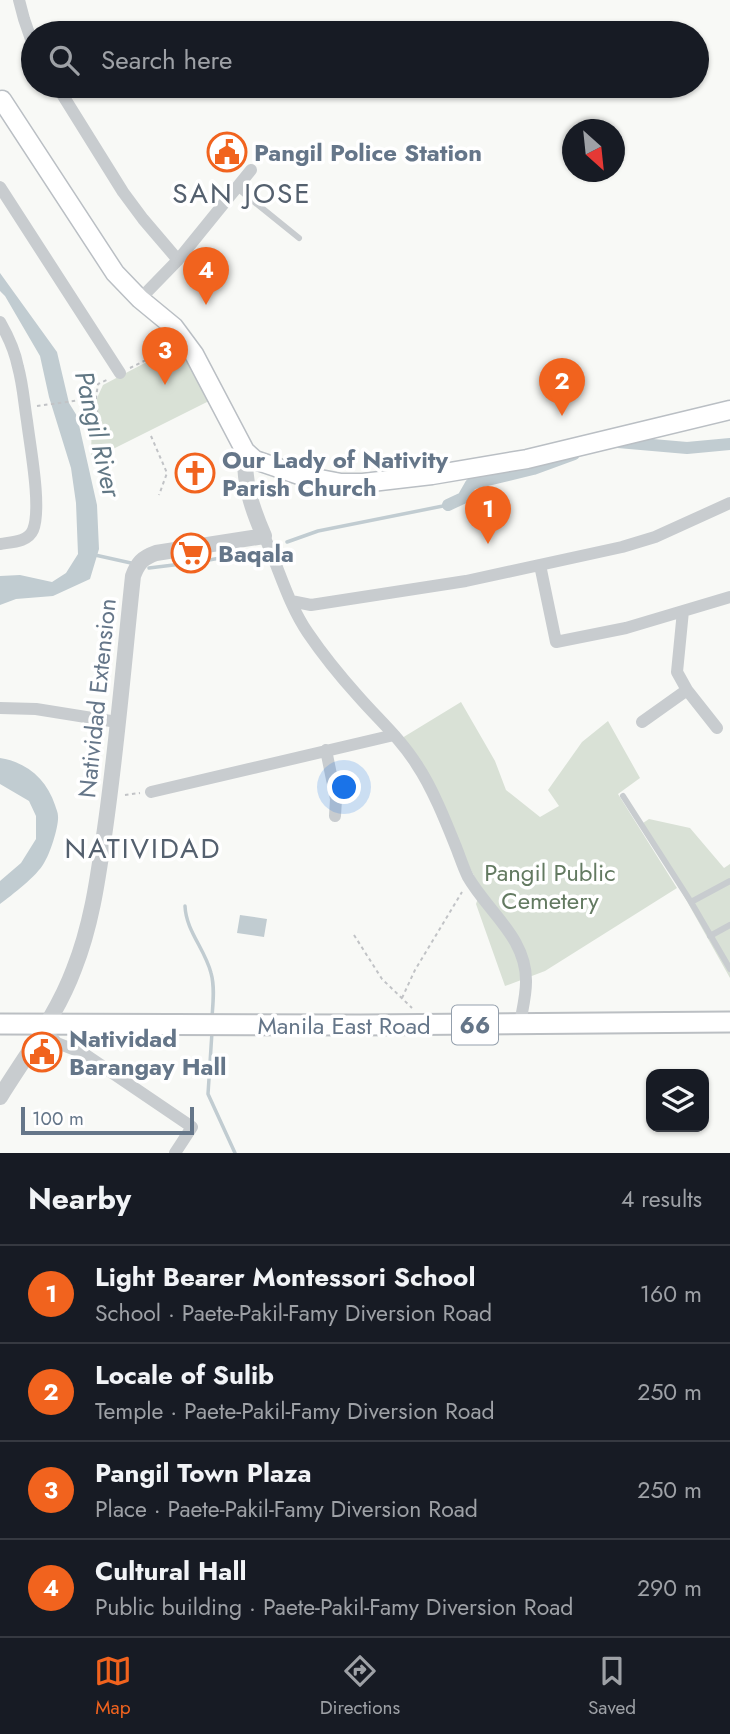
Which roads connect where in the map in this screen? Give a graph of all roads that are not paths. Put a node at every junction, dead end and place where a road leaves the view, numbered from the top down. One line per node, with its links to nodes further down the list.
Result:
1 (19, 0): 2 (street)
2 (25, 21)
3 (64, 98): 9 (street)
4 (1, 99): 10 (main road)
5 (251, 170): 7 (street)
6 (0, 187): 12 (street)
7 (237, 188): 8 (lane); 9 (street)
8 (299, 238)
9 (178, 260): 10 (street)
10 (140, 299): 14 (main road)
11 (0, 322): 17 (street)
12 (120, 373)
13 (730, 410): 14 (main road)
14 (245, 451): 16 (street)
15 (730, 503): 18 (street)
16 (264, 536): 20 (street); 24 (street, Natividad Extension)
17 (0, 544)
18 (540, 565): 20 (street); 21 (street)
19 (730, 597): 21 (street)
20 (291, 601): 27 (street)
21 (683, 611): 22 (street)
22 (687, 690): 25 (street); 26 (street)
23 (0, 708): 24 (street)
24 (117, 722): 39 (street, Natividad Extension)
25 (642, 722)
26 (717, 728)
27 (394, 734): 28 (street); 40 (street)
28 (326, 750): 29 (street); 31 (street)
29 (151, 792)
30 (623, 796): 33 (lane)
31 (335, 816)
32 (730, 881): 33 (lane)
33 (691, 902): 35 (lane)
34 (730, 925): 35 (lane)
35 (710, 936): 36 (lane)
36 (730, 968)
37 (730, 1022): 40 (main road, Manila East Road / 66)
38 (0, 1024): 39 (main road, Manila East Road / 66)
39 (48, 1024): 40 (main road, Manila East Road / 66); 41 (street, Natividad Extension); 42 (street)
40 (520, 1024)
41 (0, 1097)
42 (175, 1153)

